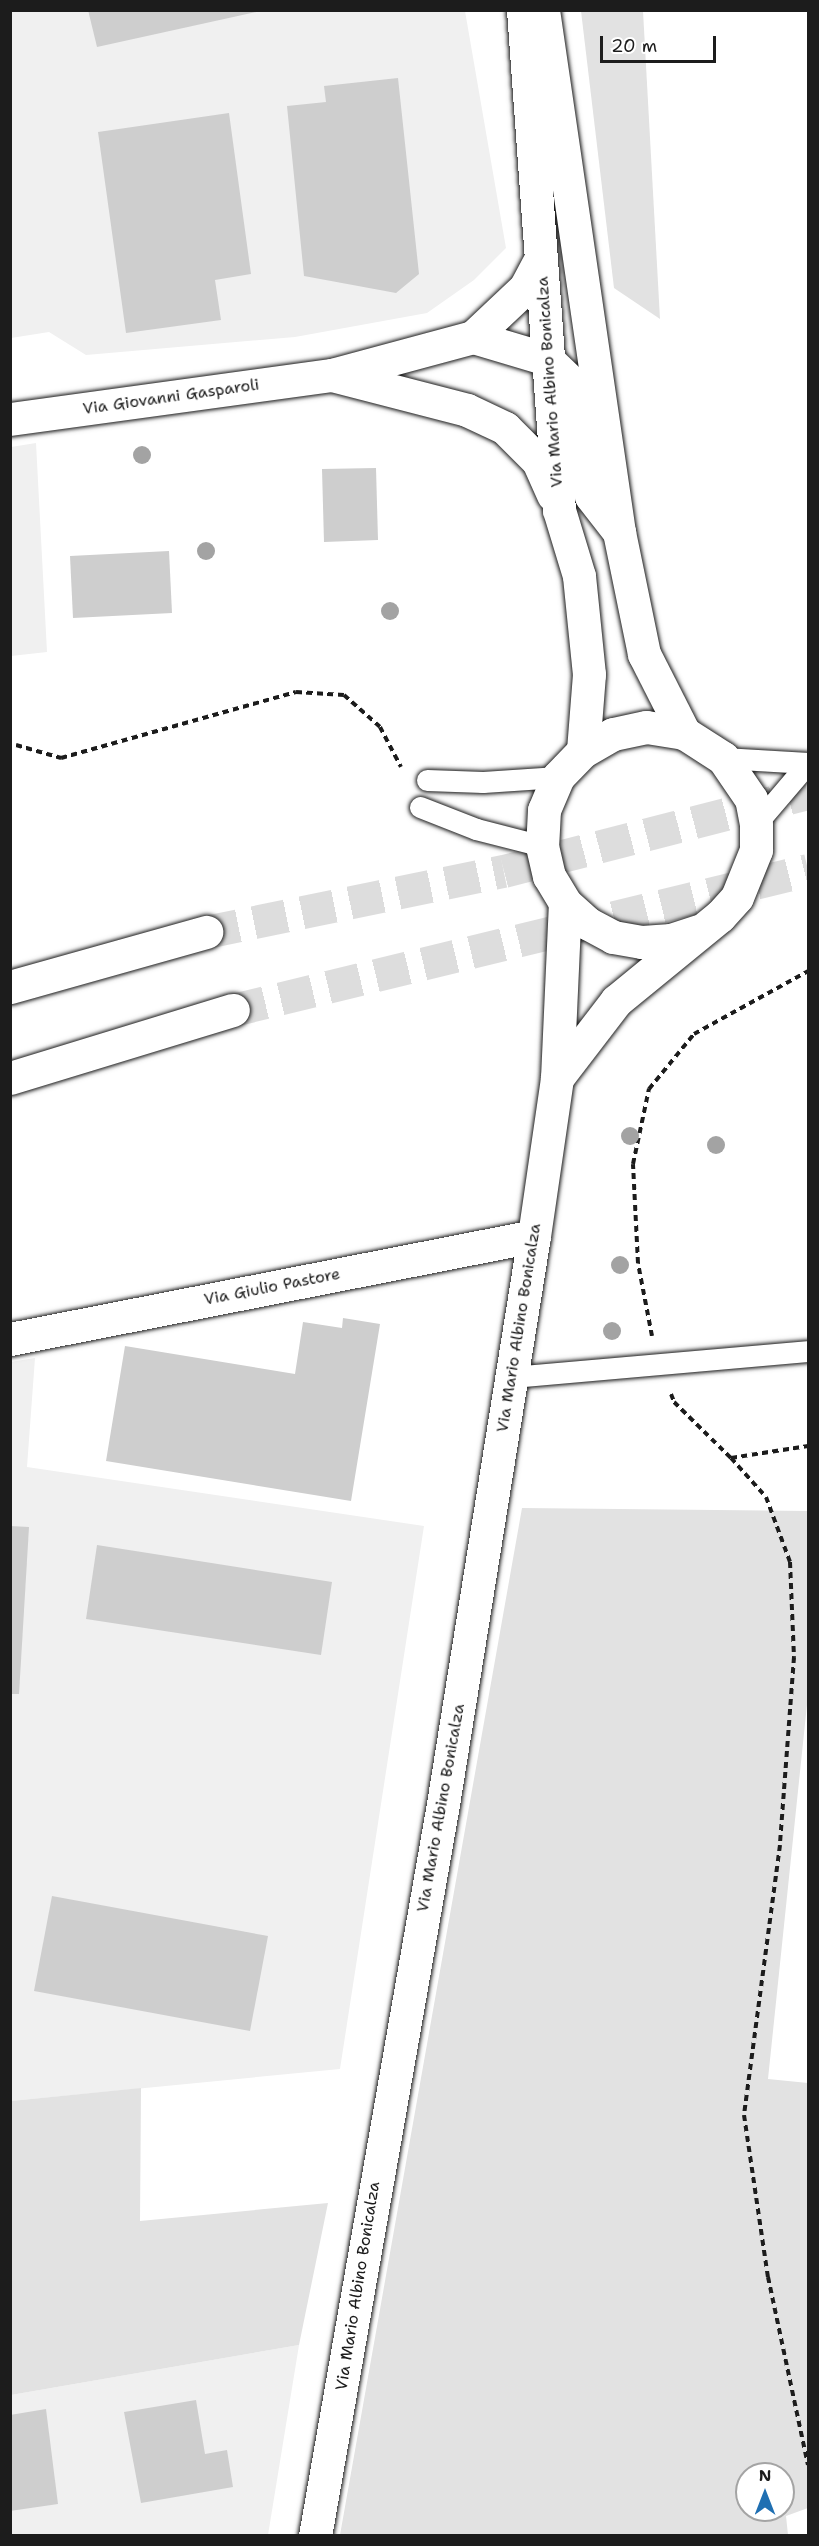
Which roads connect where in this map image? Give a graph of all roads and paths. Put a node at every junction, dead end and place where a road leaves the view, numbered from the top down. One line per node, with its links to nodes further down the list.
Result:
1 (523, 10): 3 (main road, Via Mario Albino Bonicalza)
2 (543, 10): 9 (main road)
3 (541, 258): 4 (main road, Via Giovanni Gasparoli); 5 (main road, Via Mario Albino Bonicalza)
4 (473, 337): 5 (main road); 6 (main road, Via Giovanni Gasparoli)
5 (547, 359): 8 (main road, Via Mario Albino Bonicalza); 9 (main road)
6 (332, 375): 7 (main road, Via Giovanni Gasparoli); 8 (main road, Via Giovanni Gasparoli)
7 (10, 419)
8 (559, 510): 12 (main road, Via Mario Albino Bonicalza)
9 (620, 532): 10 (main road)
10 (684, 733): 12 (main road, Via Mario Albino Bonicalza); 13 (main road, Via Mario Albino Bonicalza)
11 (15, 745): 16 (path)
12 (583, 750): 15 (main road, Via Mario Albino Bonicalza)
13 (723, 758): 14 (lane); 18 (main road, Via Mario Albino Bonicalza)
14 (808, 763): 18 (lane)
15 (558, 777): 16 (lane); 19 (main road, Via Mario Albino Bonicalza)
16 (417, 779)
17 (420, 807): 19 (lane)
18 (756, 824): 21 (main road, Via Mario Albino Bonicalza)
19 (542, 846): 20 (main road, Via Mario Albino Bonicalza)
20 (566, 903): 21 (main road, Via Mario Albino Bonicalza); 27 (main road, Via Mario Albino Bonicalza)
21 (699, 931): 27 (main road, Via Mario Albino Bonicalza)
22 (206, 932): 24 (main road)
23 (808, 971): 31 (path)
24 (10, 987)
25 (233, 1010): 26 (main road)
26 (10, 1078)
27 (557, 1078): 28 (main road, Via Mario Albino Bonicalza)
28 (534, 1236): 29 (main road, Via Giulio Pastore); 32 (main road, Via Mario Albino Bonicalza)
29 (10, 1339)
30 (808, 1351): 31 (lane)
31 (658, 1364): 32 (lane); 34 (path)
32 (512, 1377): 36 (main road, Via Mario Albino Bonicalza)
33 (808, 1446): 34 (path)
34 (731, 1458): 35 (path)
35 (808, 2465)
36 (315, 2535)

